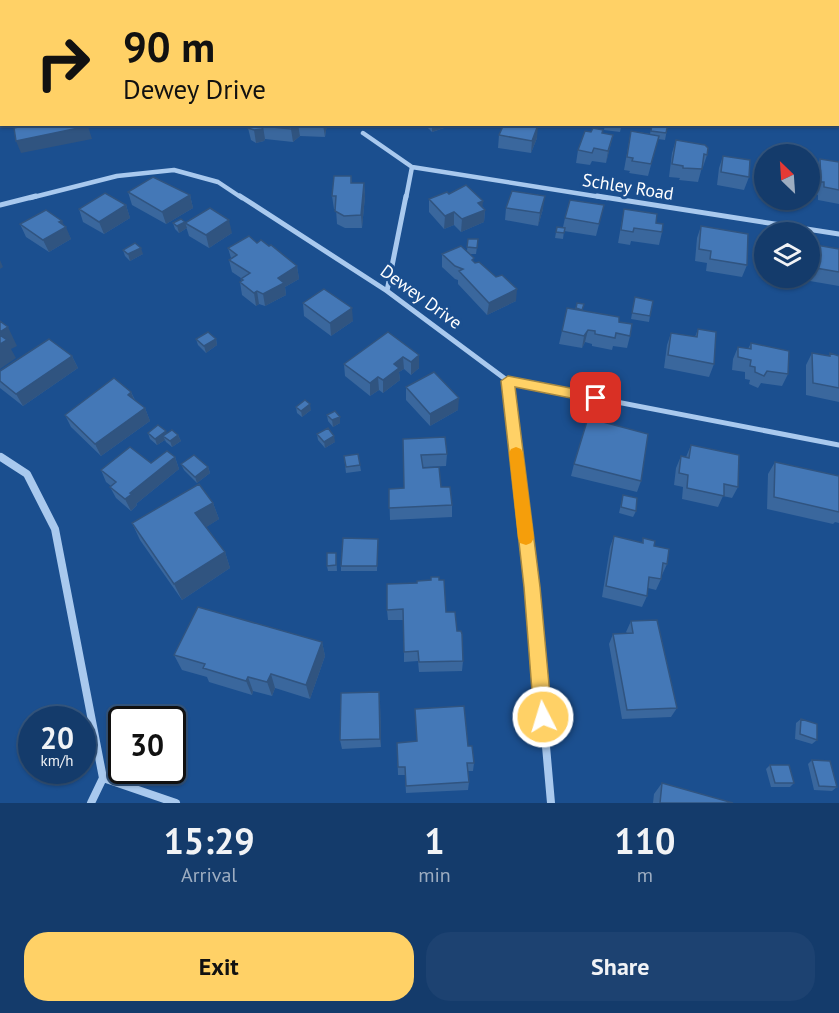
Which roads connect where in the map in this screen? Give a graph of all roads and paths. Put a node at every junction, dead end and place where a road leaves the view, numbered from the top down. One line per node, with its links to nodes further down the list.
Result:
1 (363, 134): 2 (street)
2 (412, 167): 4 (street, Schley Road); 5 (street)
3 (0, 205): 5 (street, Dewey Drive)
4 (839, 234)
5 (387, 291): 6 (street, Dewey Drive)
6 (508, 381): 7 (street, Dewey Drive); 12 (street)
7 (839, 444)
8 (0, 456): 9 (street)
9 (103, 778): 10 (street); 11 (street)
10 (91, 803)
11 (176, 803)
12 (551, 803)

